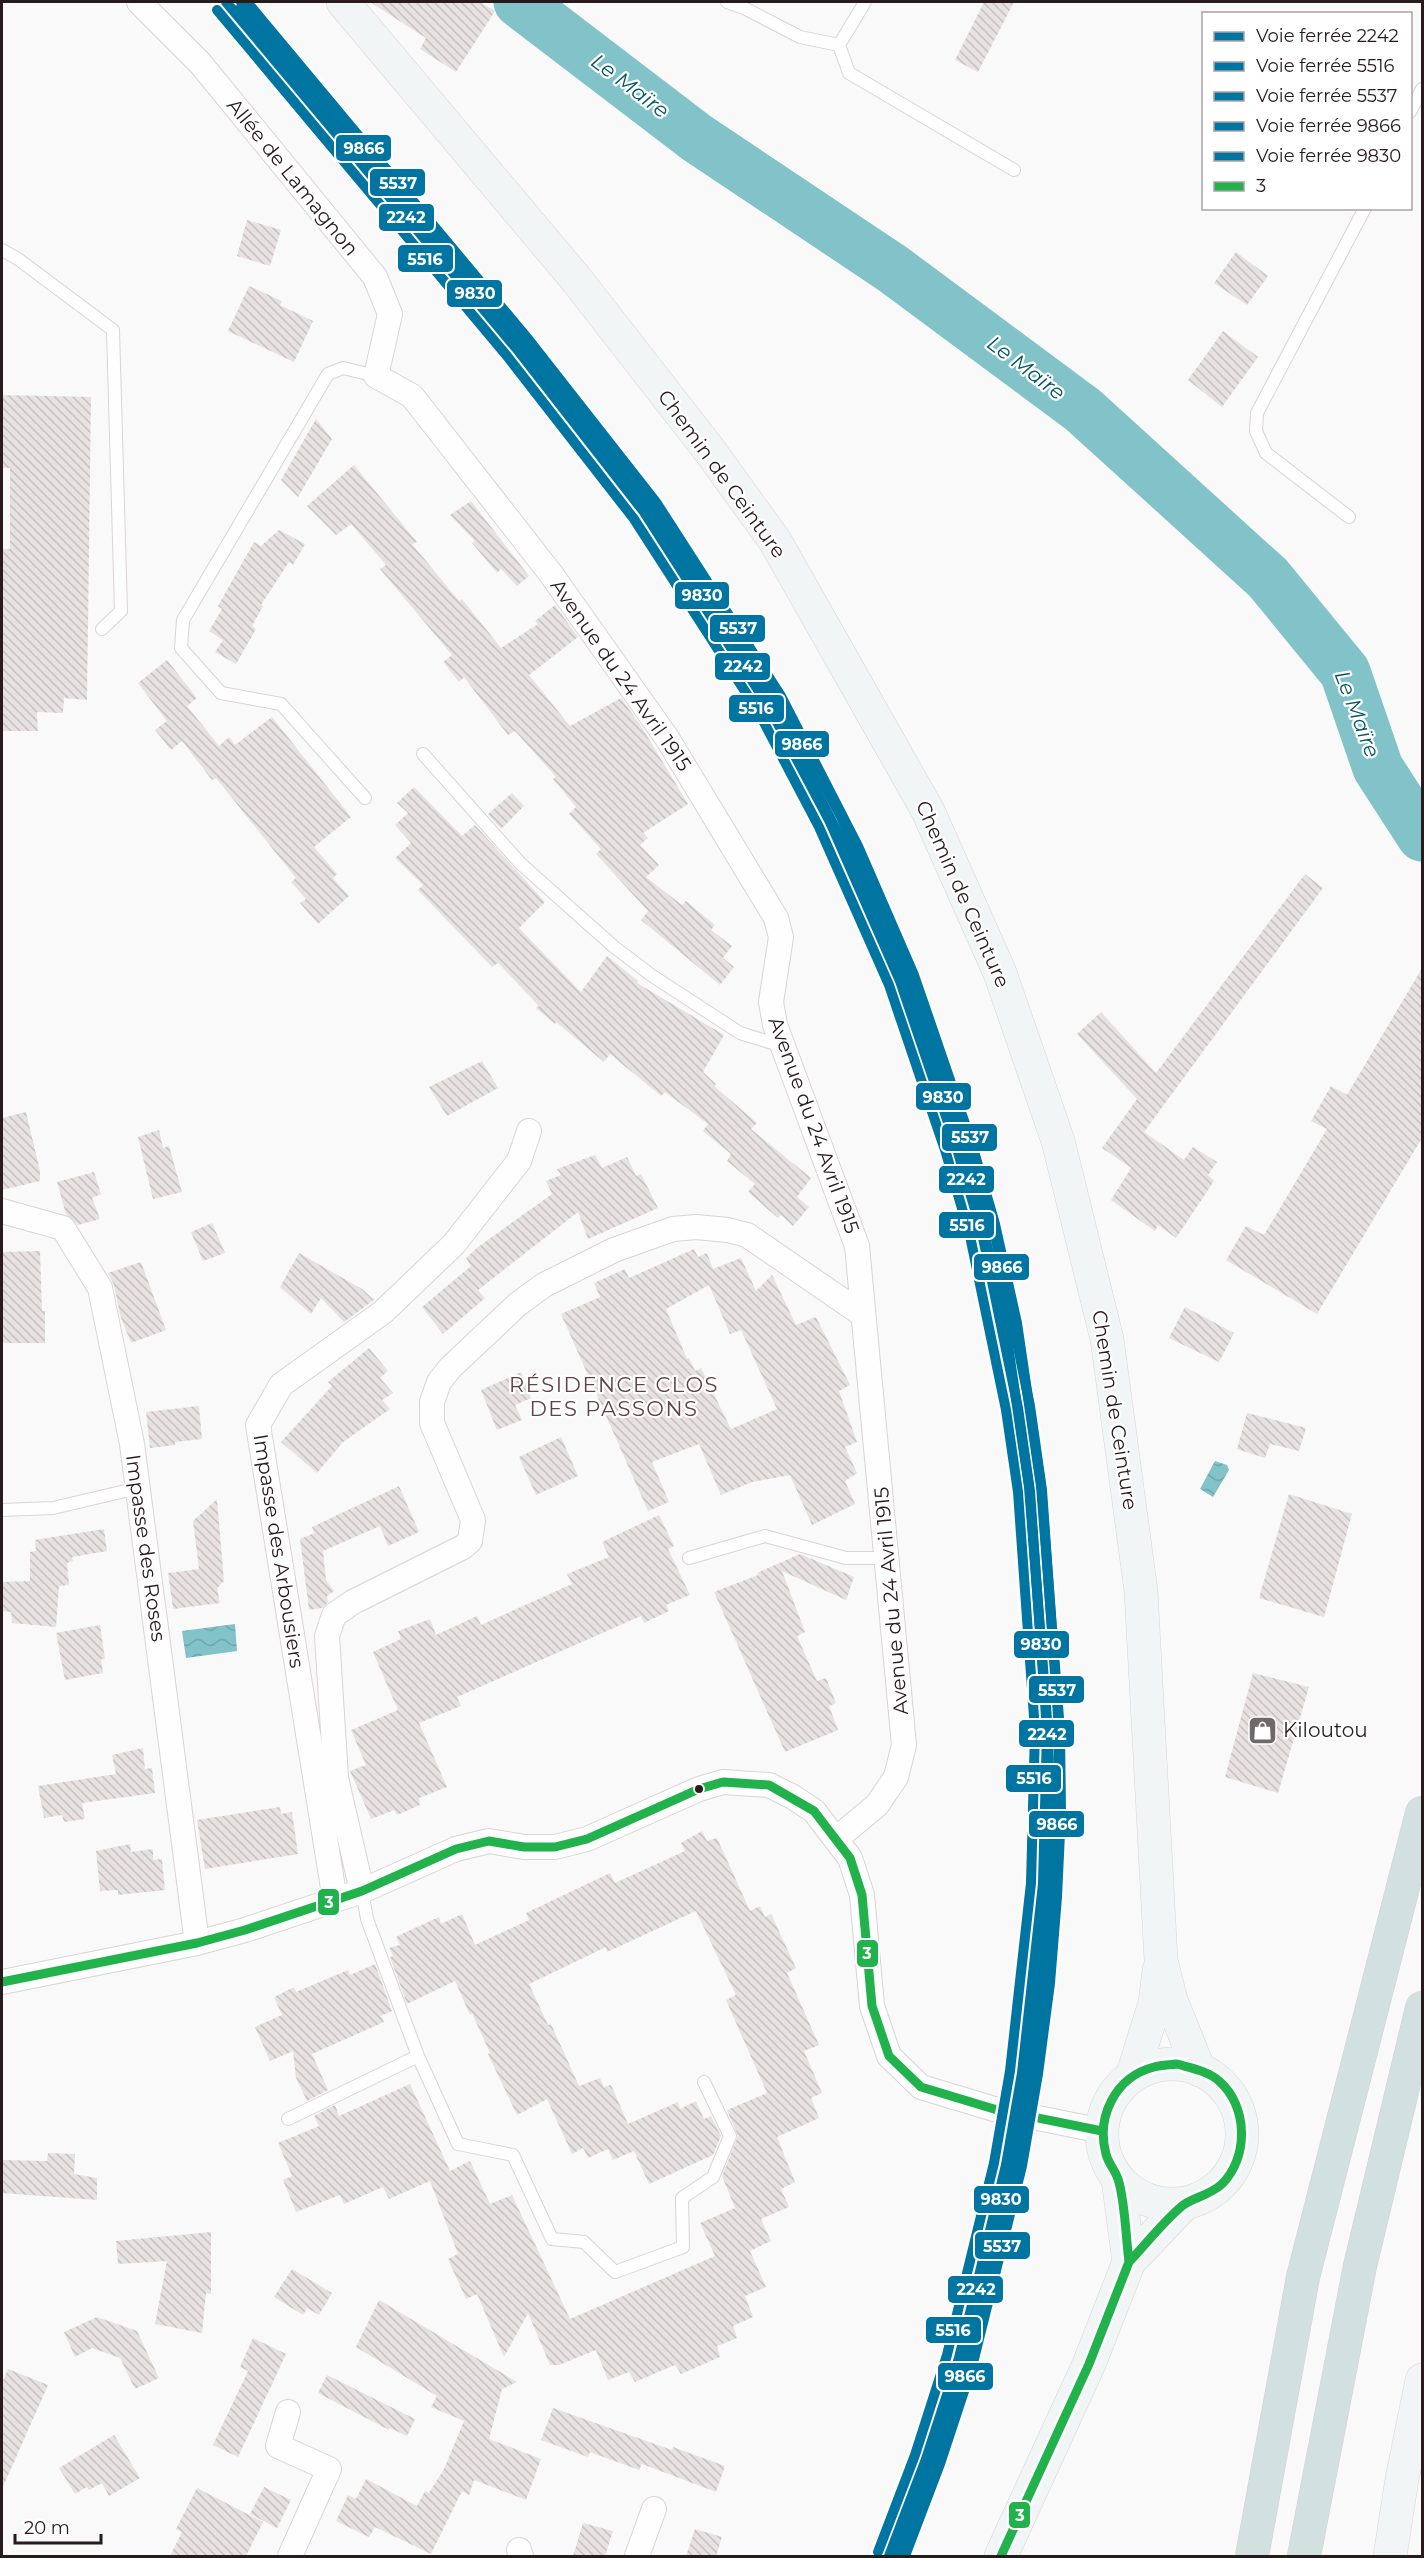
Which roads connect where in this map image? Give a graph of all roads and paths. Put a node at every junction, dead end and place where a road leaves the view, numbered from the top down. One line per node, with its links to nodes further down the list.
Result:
1 (139, 2): 11 (street, Allée de Lamagnon)
2 (343, 2): 29 (main road, Chemin de Ceinture)
3 (727, 2): 5 (lane)
4 (865, 2): 5 (lane)
5 (839, 45): 8 (lane)
6 (1422, 89): 7 (lane)
7 (1412, 108)
8 (1014, 170)
9 (1364, 210): 12 (lane)
10 (2, 250): 13 (lane)
11 (376, 376): 15 (lane); 16 (street, Avenue du 24 Avril 1915)
12 (1349, 517)
13 (102, 629)
14 (423, 754): 16 (lane)
15 (365, 798)
16 (783, 1046): 19 (street, Avenue du 24 Avril 1915)
17 (529, 1131): 27 (street, Impasse des Arbousiers)
18 (2, 1211): 20 (street, Impasse des Roses)
19 (862, 1314): 23 (street, Avenue du 24 Avril 1915); 26 (street)
20 (138, 1488): 21 (lane); 28 (street, Impasse des Roses)
21 (2, 1510)
22 (689, 1558): 23 (lane)
23 (887, 1558): 25 (street, Avenue du 24 Avril 1915)
24 (1422, 1813): 47 (highway)
25 (836, 1839): 26 (street); 37 (street)
26 (362, 1891): 27 (street); 32 (lane)
27 (335, 1900): 28 (street)
28 (197, 1943): 30 (street)
29 (1161, 1960): 33 (main road, Chemin de Ceinture); 34 (main road, Chemin de Ceinture)
30 (2, 1982)
31 (1422, 2008): 48 (highway)
32 (418, 2056): 35 (lane); 36 (lane)
33 (1199, 2070): 34 (main road); 39 (main road)
34 (1132, 2077): 37 (main road)
35 (704, 2082)
36 (288, 2119)
37 (1102, 2131): 38 (main road)
38 (1118, 2179): 39 (main road); 40 (main road)
39 (1184, 2204): 40 (main road)
40 (1129, 2262): 46 (main road)
41 (1422, 2380): 49 (main road)
42 (288, 2412): 44 (street)
43 (654, 2509): 45 (street)
44 (290, 2556)
45 (638, 2556)
46 (1000, 2556)
47 (1252, 2556)
48 (1304, 2556)
49 (1389, 2556)

